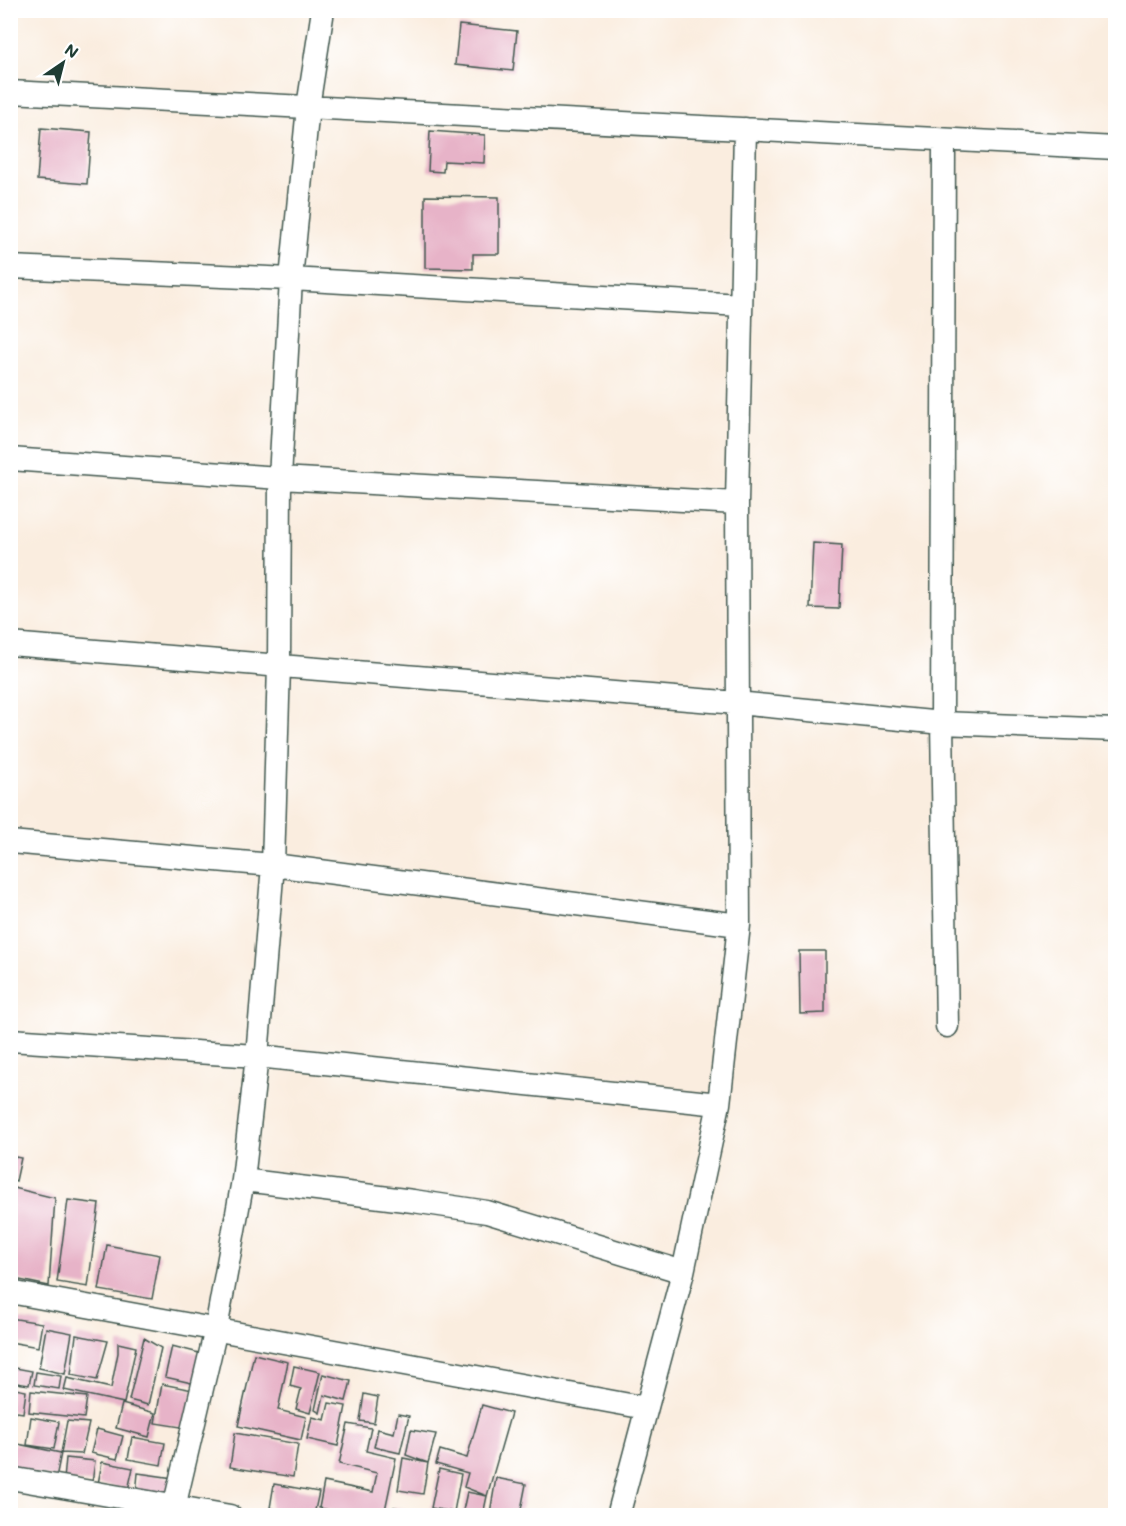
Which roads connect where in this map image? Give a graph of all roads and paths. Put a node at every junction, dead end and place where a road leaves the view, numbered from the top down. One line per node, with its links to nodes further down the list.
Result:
1 (323, 10): 3 (street)
2 (10, 92): 3 (street)
3 (308, 107): 4 (street); 8 (street)
4 (745, 129): 5 (street); 9 (street)
5 (944, 140): 6 (street); 16 (street)
6 (1116, 148)
7 (10, 267): 8 (street)
8 (291, 279): 9 (street); 11 (street)
9 (741, 305): 12 (street)
10 (10, 459): 11 (street)
11 (280, 478): 12 (street); 14 (street)
12 (737, 503): 15 (street)
13 (10, 644): 14 (street)
14 (279, 666): 15 (street); 19 (street)
15 (737, 703): 16 (street); 20 (street)
16 (942, 723): 17 (street); 21 (street)
17 (1116, 730)
18 (10, 842): 19 (street)
19 (273, 865): 20 (street); 23 (street)
20 (739, 924): 24 (street)
21 (947, 1026)
22 (10, 1040): 23 (street)
23 (257, 1056): 24 (street); 25 (street)
24 (719, 1104): 26 (street)
25 (243, 1180): 26 (street); 28 (street)
26 (683, 1272): 29 (street)
27 (10, 1292): 28 (street)
28 (216, 1329): 29 (street); 31 (street)
29 (646, 1408): 33 (street)
30 (10, 1478): 31 (street)
31 (174, 1511): 32 (street)
32 (230, 1515)
33 (618, 1515)

